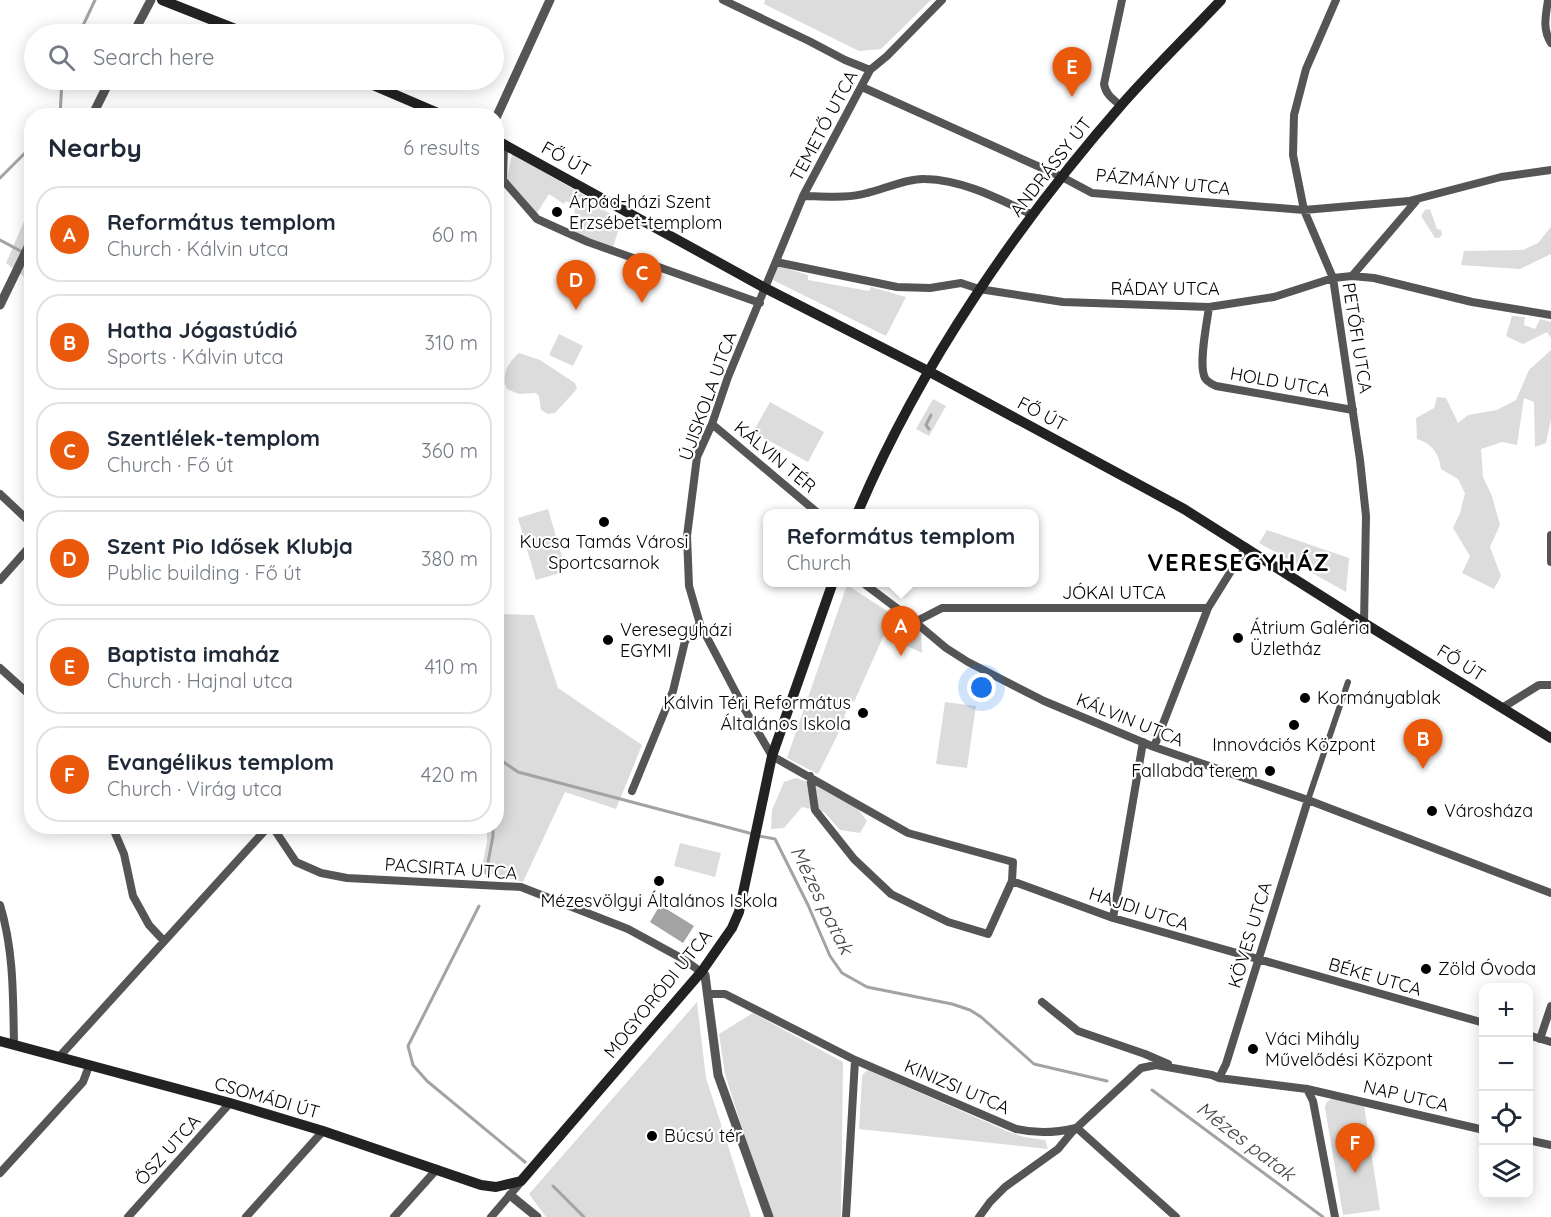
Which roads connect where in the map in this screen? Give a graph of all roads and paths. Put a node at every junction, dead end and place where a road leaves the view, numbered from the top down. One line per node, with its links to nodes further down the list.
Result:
1 (151, 0): 10 (street)
2 (162, 0): 11 (main road)
3 (550, 0): 20 (street)
4 (723, 0): 13 (street)
5 (942, 0): 13 (street, TEMETŐ UTCA)
6 (1122, 0): 17 (street)
7 (1221, 0): 17 (main road, ANDRÁSSY ÚT)
8 (1336, 0): 27 (street, PETŐFI UTCA)
9 (1548, 0): 12 (street)
10 (138, 24)
11 (223, 24)
12 (1551, 42)
13 (870, 70): 14 (street, TEMETŐ UTCA)
14 (862, 87): 23 (street, PÁZMÁNY UTCA); 25 (street, TEMETŐ UTCA)
15 (105, 90): 18 (street)
16 (384, 90): 19 (main road)
17 (1121, 106): 23 (main road, ANDRÁSSY ÚT)
18 (96, 108)
19 (426, 108)
20 (501, 108)
21 (504, 144): 33 (main road, FŐ ÚT)
22 (1551, 170): 26 (street)
23 (1062, 177): 27 (street, PÁZMÁNY UTCA); 28 (main road, ANDRÁSSY ÚT)
24 (504, 181): 35 (street, FŐ ÚT)
25 (803, 196): 28 (street); 30 (street, TEMETŐ UTCA)
26 (1418, 199): 27 (street, PÁZMÁNY UTCA); 31 (street)
27 (1304, 210): 32 (street, PETŐFI UTCA)
28 (1033, 215): 34 (main road, ANDRÁSSY ÚT)
29 (24, 254): 36 (street)
30 (776, 262): 33 (street, TEMETŐ UTCA); 34 (street, RÁDAY UTCA)
31 (1352, 276): 32 (street, RÁDAY UTCA); 38 (street, RÁDAY UTCA)
32 (1333, 278): 37 (street, RÁDAY UTCA); 40 (street, PETŐFI UTCA)
33 (765, 288): 35 (street, ÚJISKOLA UTCA); 39 (main road, FŐ ÚT)
34 (979, 289): 37 (street, RÁDAY UTCA); 39 (main road, ANDRÁSSY ÚT)
35 (760, 303): 41 (street, ÚJISKOLA UTCA)
36 (0, 305)
37 (1209, 307): 40 (street, HOLD UTCA)
38 (1551, 315)
39 (930, 372): 44 (main road); 47 (main road, FŐ ÚT)
40 (1353, 410): 55 (street, PETŐFI UTCA)
41 (712, 424): 43 (street, KÁLVIN TÉR); 56 (street, ÚJISKOLA UTCA)
42 (0, 494): 45 (street)
43 (814, 509)
44 (859, 509)
45 (24, 516)
46 (1551, 535): 49 (street)
47 (1246, 547): 53 (street); 55 (main road, FŐ ÚT)
48 (24, 553): 50 (street)
49 (1551, 562)
50 (0, 580)
51 (831, 587): 65 (main road, MOGYORÓDI UTCA)
52 (869, 587): 54 (street)
53 (1208, 608): 54 (street, JÓKAI UTCA); 64 (street)
54 (915, 622): 63 (street, KÁLVIN UTCA)
55 (1364, 623): 61 (main road, FŐ ÚT)
56 (700, 624): 65 (street, ÚJISKOLA UTCA); 67 (street)
57 (0, 668): 60 (street)
58 (1348, 682): 68 (street)
59 (1551, 686): 61 (street)
60 (24, 690)
61 (1502, 708): 62 (main road, FŐ ÚT)
62 (1551, 738)
63 (1143, 742): 64 (street, KÁLVIN UTCA); 75 (street)
64 (1154, 747): 68 (street, KÁLVIN UTCA)
65 (772, 756): 66 (street); 78 (main road, MOGYORÓDI UTCA)
66 (810, 776): 72 (street); 72 (street)
67 (632, 790)
68 (1308, 800): 73 (street, KÁLVIN UTCA); 77 (street, KÖVES UTCA)
69 (115, 834): 76 (street)
70 (263, 834): 76 (street, PACSIRTA UTCA)
71 (276, 834): 78 (street, PACSIRTA UTCA)
72 (1012, 881): 75 (street, HAJDI UTCA)
73 (1551, 893)
74 (0, 905): 87 (street)
75 (1113, 918): 77 (street, HAJDI UTCA)
76 (164, 941): 88 (street, PACSIRTA UTCA)
77 (1258, 960): 82 (street, BÉKE UTCA); 92 (street, KÖVES UTCA)
78 (704, 973): 79 (street); 102 (main road, MOGYORÓDI UTCA)
79 (709, 994): 89 (street, KINIZSI UTCA); 110 (street)
80 (1042, 1002): 91 (street, NAP UTCA)
81 (1551, 1006): 84 (street)
82 (1479, 1022)
83 (1533, 1036): 84 (street)
84 (1539, 1038): 86 (street)
85 (0, 1041): 87 (main road, CSOMÁDI ÚT)
86 (1551, 1042)
87 (14, 1045): 88 (main road, CSOMÁDI ÚT)
88 (59, 1057): 90 (main road, CSOMÁDI ÚT)
89 (855, 1060): 95 (street, KINIZSI UTCA); 111 (street)
90 (89, 1066): 94 (main road, CSOMÁDI ÚT); 101 (street)
91 (1180, 1069): 92 (street, NAP UTCA); 95 (street, NAP UTCA)
92 (1219, 1078): 93 (street, NAP UTCA)
93 (1307, 1089): 96 (street, NAP UTCA); 114 (street)
94 (230, 1103): 97 (main road, CSOMÁDI ÚT); 105 (street, ŐSZ UTCA)
95 (1077, 1128): 112 (street); 113 (street)
96 (1479, 1129)
97 (323, 1131): 100 (main road, CSOMÁDI ÚT); 106 (street)
98 (1533, 1141): 99 (street)
99 (1551, 1145)
100 (437, 1169): 103 (main road, CSOMÁDI ÚT); 107 (street)
101 (0, 1173)
102 (521, 1181): 103 (main road, CSOMÁDI ÚT); 104 (street, MOGYORÓDI UTCA)
103 (496, 1187): 104 (street)
104 (510, 1195): 108 (street, MOGYORÓDI UTCA); 109 (street)
105 (128, 1217)
106 (246, 1217)
107 (394, 1217)
108 (491, 1217)
109 (537, 1217)
110 (769, 1217)
111 (846, 1217)
112 (979, 1217)
113 (1176, 1217)
114 (1335, 1217)

